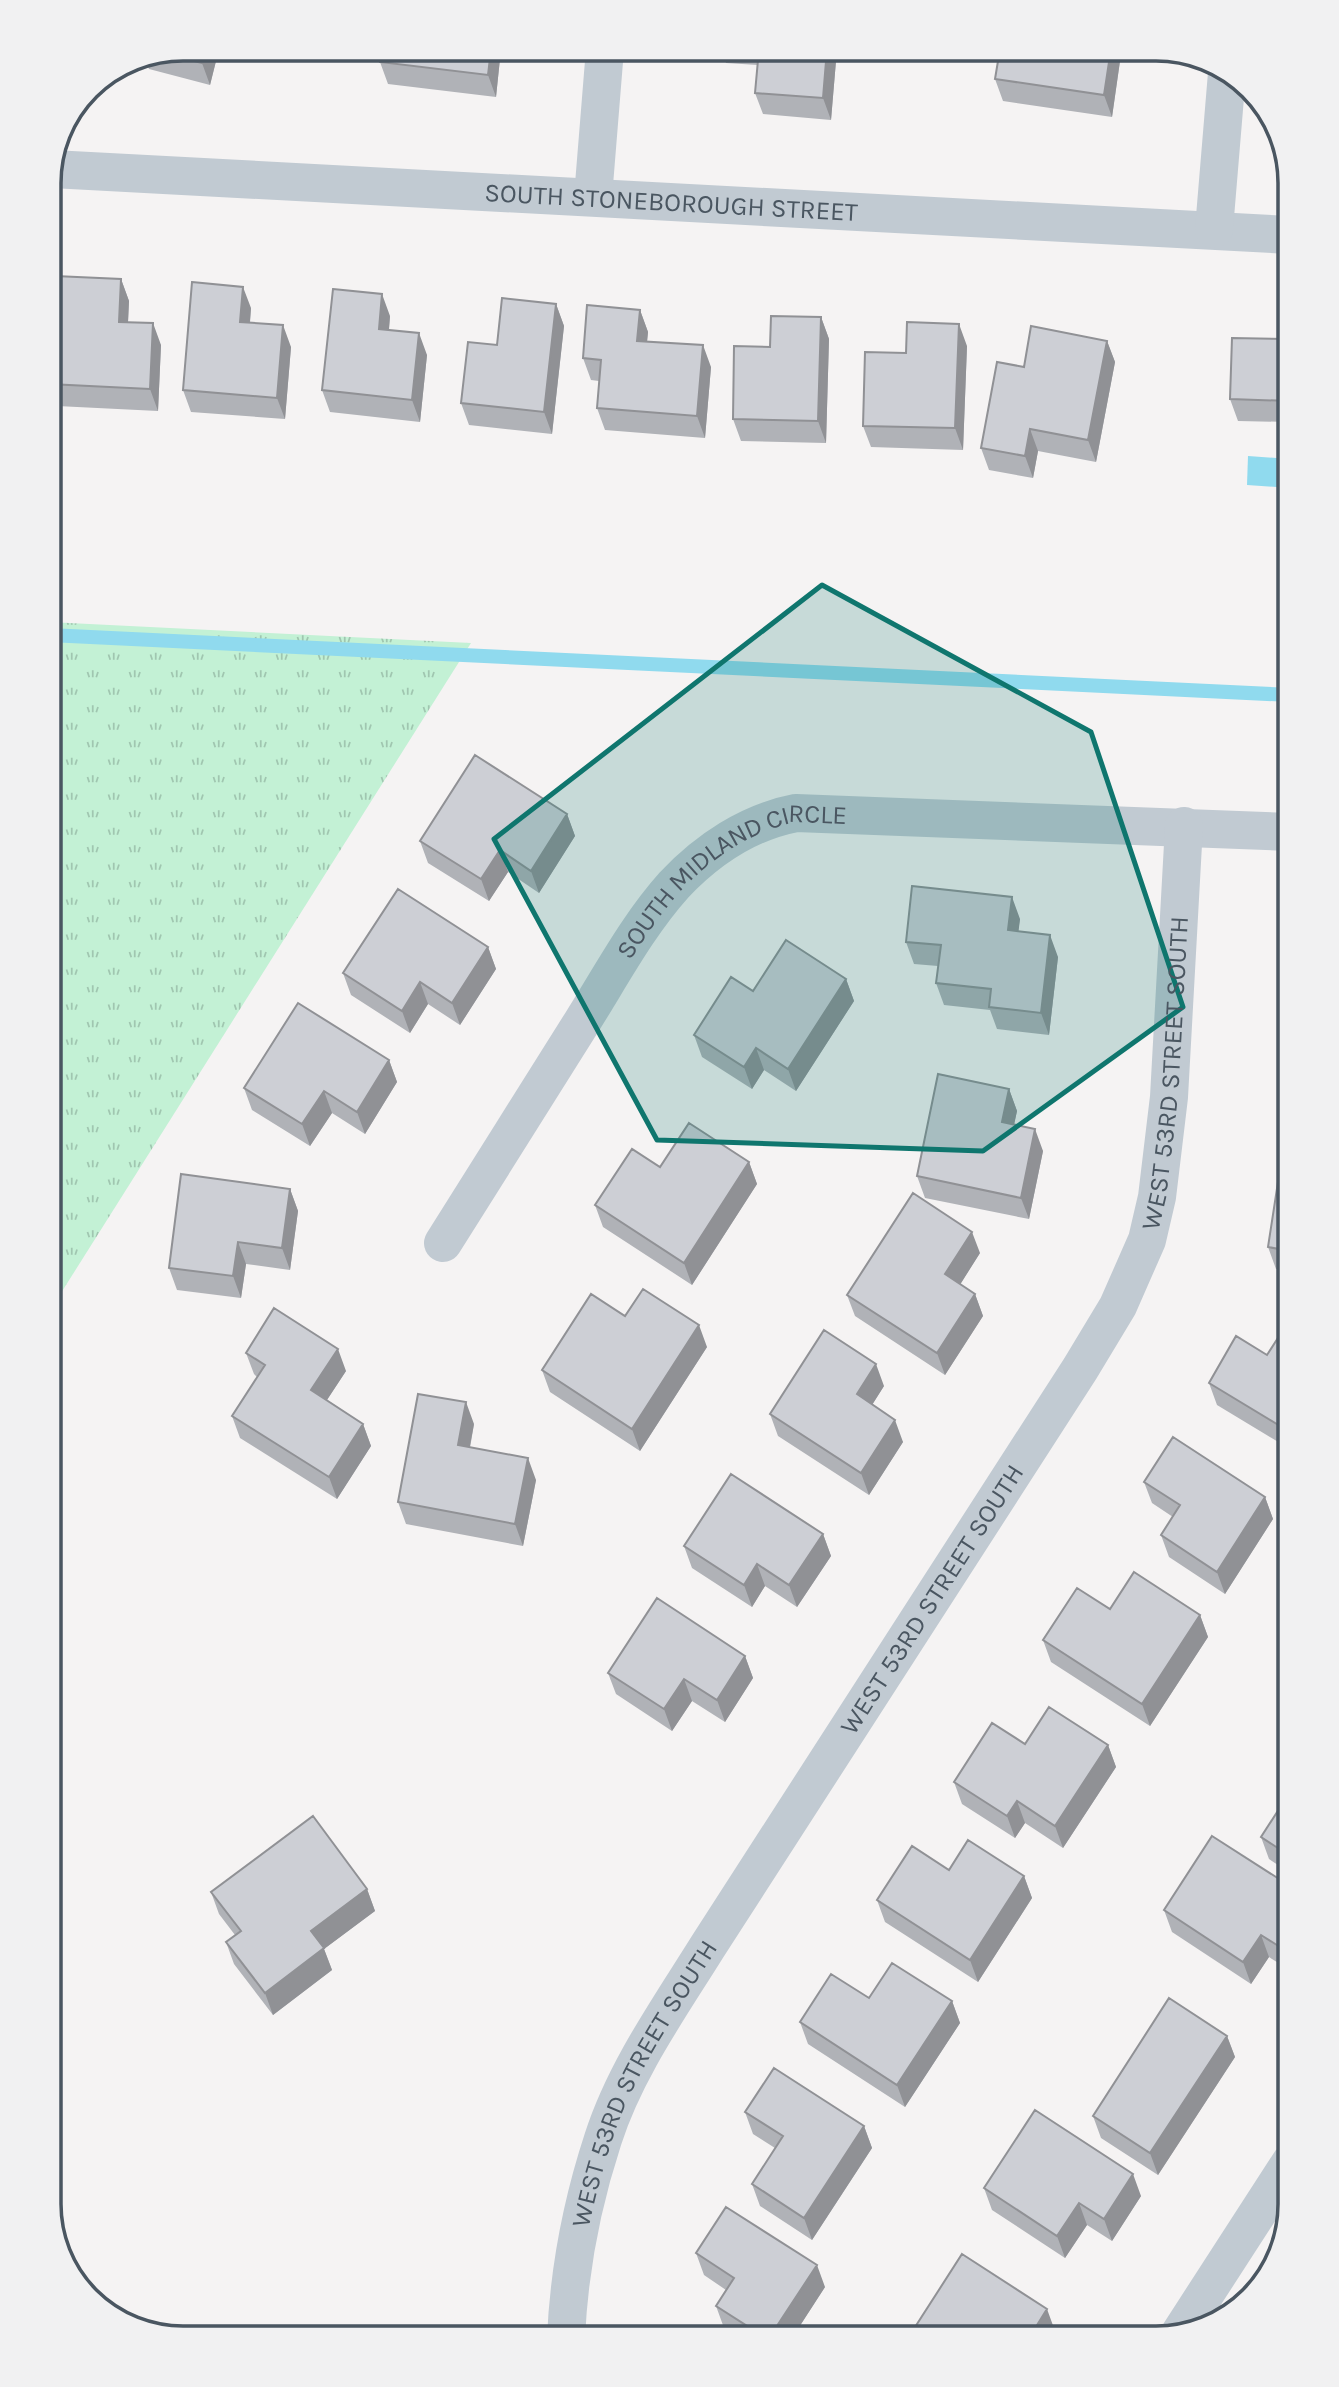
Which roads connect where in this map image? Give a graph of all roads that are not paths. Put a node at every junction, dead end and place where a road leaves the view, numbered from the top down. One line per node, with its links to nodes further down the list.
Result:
1 (604, 61): 4 (street)
2 (1226, 84): 5 (street)
3 (63, 170): 4 (street, SOUTH STONEBOROUGH STREET)
4 (593, 197): 5 (street, SOUTH STONEBOROUGH STREET)
5 (1214, 229): 6 (street, SOUTH STONEBOROUGH STREET)
6 (1278, 234)
7 (1184, 827): 8 (street, SOUTH MIDLAND CIRCLE); 9 (street, SOUTH MIDLAND CIRCLE); 12 (street, WEST 53RD STREET SOUTH)
8 (1278, 831)
9 (443, 1243)
10 (1278, 2182): 11 (street)
11 (1187, 2322)
12 (567, 2325)

